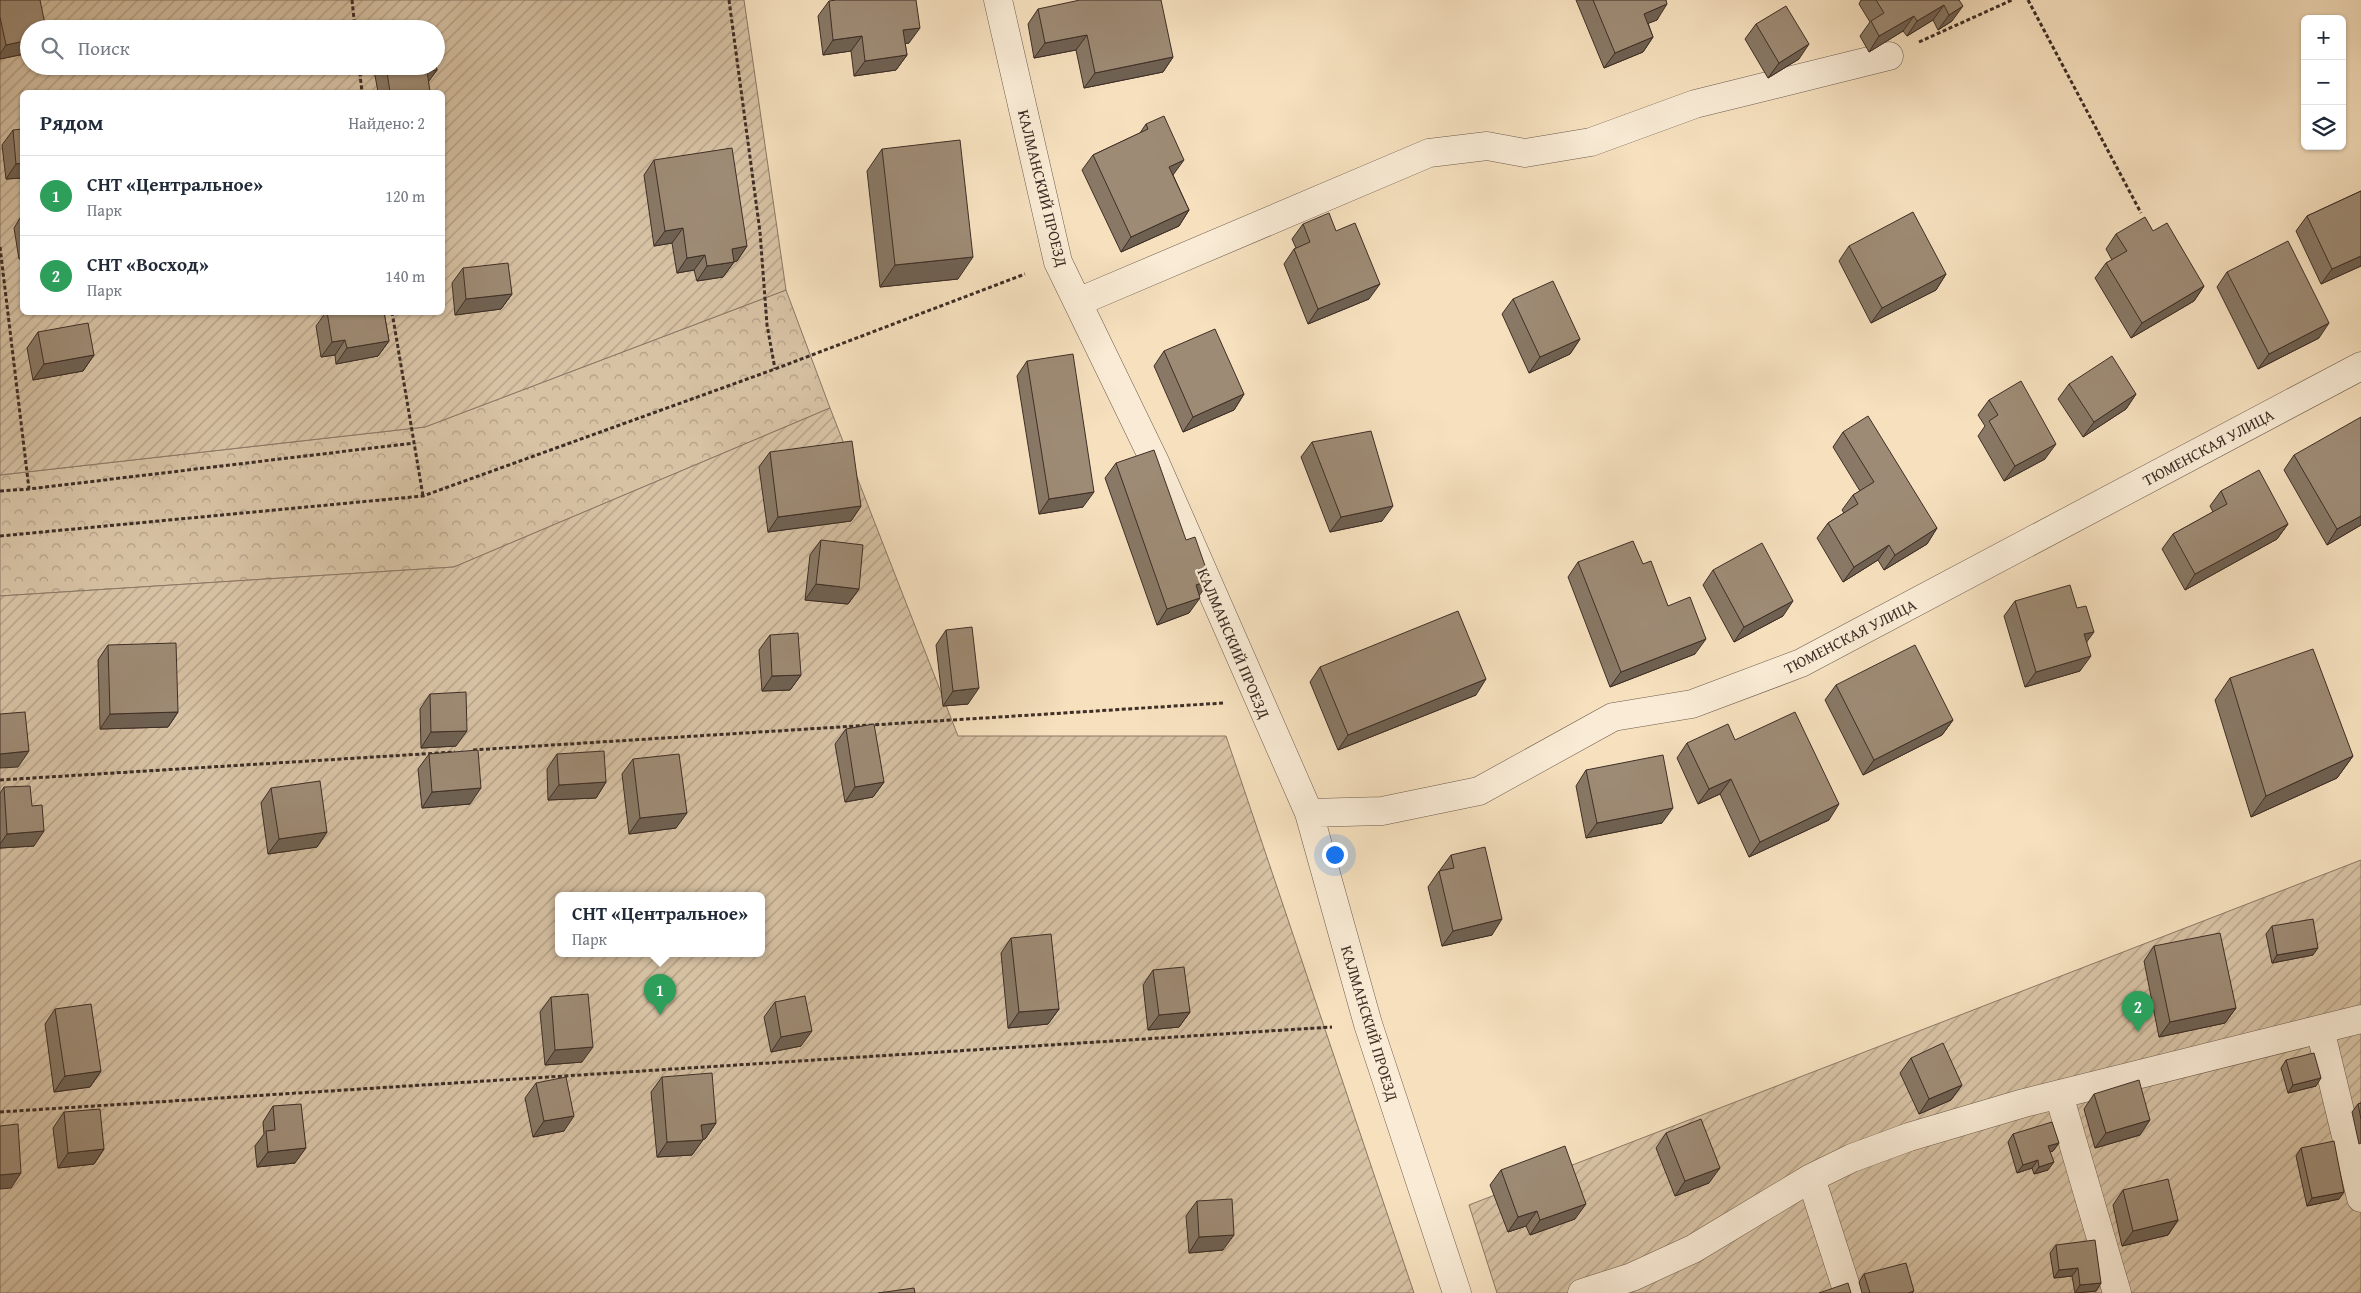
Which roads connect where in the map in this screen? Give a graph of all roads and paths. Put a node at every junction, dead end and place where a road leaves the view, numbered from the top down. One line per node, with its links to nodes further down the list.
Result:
1 (352, 0): 6 (path)
2 (729, 0): 16 (path)
3 (998, 0): 12 (street, КАЛМАНСКИЙ ПРОЕЗД)
4 (2012, 0): 7 (path)
5 (2028, 0): 10 (path)
6 (354, 20)
7 (1889, 56): 13 (street)
8 (360, 75): 9 (path)
9 (362, 90)
10 (2141, 213)
11 (0, 247): 18 (path)
12 (1058, 262): 13 (street, КАЛМАНСКИЙ ПРОЕЗД); 16 (path)
13 (1078, 302): 22 (street, КАЛМАНСКИЙ ПРОЕЗД)
14 (393, 315): 17 (path)
15 (2361, 366): 26 (street, ТЮМЕНСКАЯ УЛИЦА)
16 (775, 369): 20 (path)
17 (414, 443): 18 (path); 20 (path)
18 (29, 489): 19 (path)
19 (0, 491)
20 (423, 496): 21 (path)
21 (0, 536)
22 (1259, 701): 24 (path); 26 (street, КАЛМАНСКИЙ ПРОЕЗД)
23 (456, 751): 25 (path)
24 (466, 751)
25 (0, 780)
26 (1308, 813): 28 (street, КАЛМАНСКИЙ ПРОЕЗД)
27 (2361, 1019): 29 (street)
28 (1368, 1024): 31 (path); 34 (street, КАЛМАНСКИЙ ПРОЕЗД)
29 (2320, 1029): 30 (street); 33 (street)
30 (2059, 1094): 32 (street); 37 (street)
31 (0, 1112)
32 (1811, 1178): 35 (street); 36 (street)
33 (2361, 1198)
34 (1457, 1293)
35 (1582, 1293)
36 (1848, 1293)
37 (2117, 1293)

